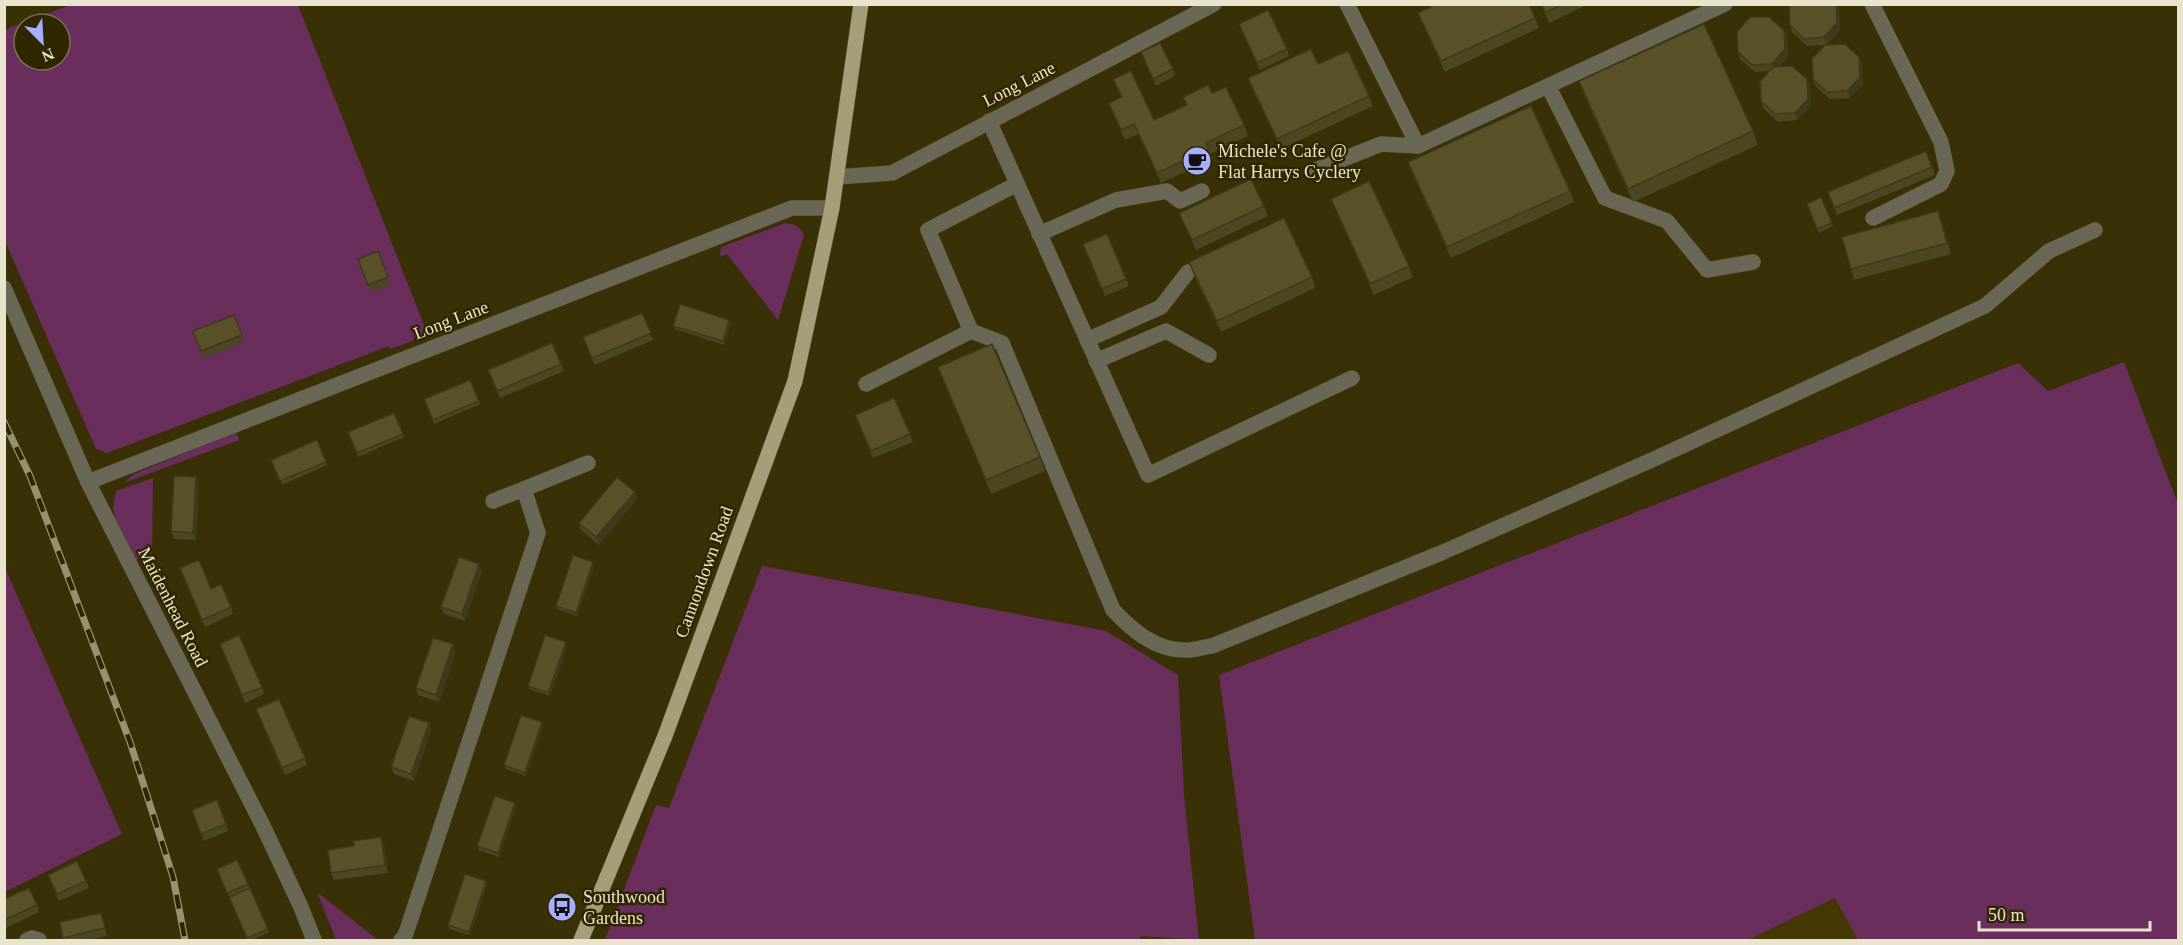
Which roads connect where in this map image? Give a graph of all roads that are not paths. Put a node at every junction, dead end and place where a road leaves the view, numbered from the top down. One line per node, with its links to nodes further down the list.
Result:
1 (861, 4): 10 (main road, Cannondown Road)
2 (1214, 4): 7 (street, Long Lane)
3 (1347, 4): 8 (street)
4 (1725, 4): 6 (street)
5 (1872, 4): 14 (street)
6 (1548, 86): 8 (street); 17 (street)
7 (989, 121): 10 (street, Long Lane); 11 (street)
8 (1418, 146): 9 (street)
9 (1311, 172)
10 (837, 177): 13 (main road, Cannondown Road)
11 (1017, 184): 16 (street); 20 (street)
12 (1202, 191): 16 (street)
13 (832, 208): 27 (street, Long Lane); 34 (main road, Cannondown Road)
14 (1873, 218)
15 (2095, 230): 20 (street)
16 (1039, 234): 21 (street)
17 (1753, 262)
18 (1188, 272): 21 (street)
19 (4, 288): 27 (street, Maidenhead Road)
20 (971, 331): 25 (street)
21 (1087, 340): 23 (street)
22 (1209, 356): 23 (street)
23 (1096, 361): 24 (street)
24 (1352, 378)
25 (866, 384)
26 (588, 463): 28 (street)
27 (88, 482): 32 (street, Maidenhead Road)
28 (524, 489): 29 (street); 33 (street)
29 (493, 501)
30 (27, 940): 31 (street)
31 (39, 940)
32 (314, 940)
33 (401, 940)
34 (581, 940)

